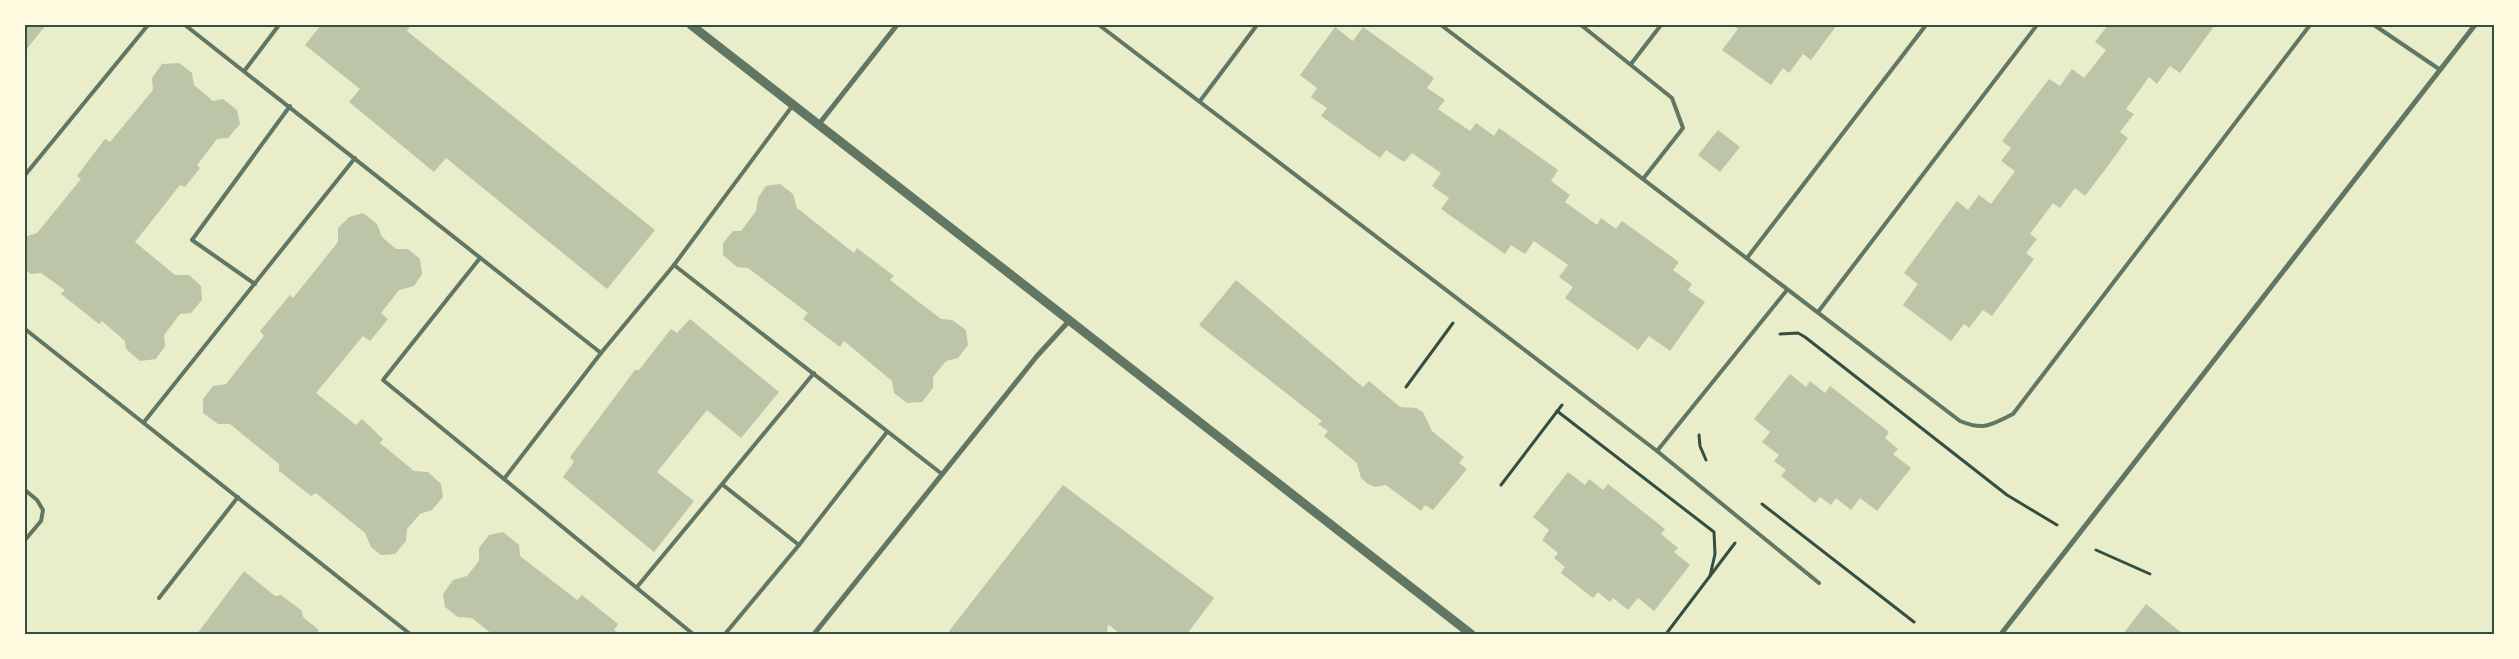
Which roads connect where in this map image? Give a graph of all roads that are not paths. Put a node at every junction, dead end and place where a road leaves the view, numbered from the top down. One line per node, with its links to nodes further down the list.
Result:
1 (148, 25): 24 (lane)
2 (185, 25): 18 (lane)
3 (279, 25): 18 (lane)
4 (691, 25): 20 (street)
5 (897, 25): 22 (street)
6 (1099, 25): 19 (lane)
7 (1258, 25): 19 (lane)
8 (1441, 25): 25 (lane)
9 (1581, 25): 16 (lane)
10 (1661, 25): 16 (lane)
11 (1926, 25): 27 (lane)
12 (2036, 25): 31 (lane)
13 (2310, 25): 31 (lane)
14 (2374, 25): 17 (lane)
15 (2475, 25): 17 (street)
16 (1631, 64): 25 (lane)
17 (2439, 69): 54 (street)
18 (245, 70): 21 (lane)
19 (1200, 101): 38 (lane)
20 (793, 105): 22 (street); 28 (lane)
21 (290, 106): 23 (lane); 29 (lane)
22 (819, 124): 32 (street)
23 (355, 158): 26 (lane); 29 (lane)
24 (25, 175)
25 (1643, 179): 27 (lane)
26 (480, 258): 34 (lane); 40 (lane)
27 (1747, 258): 30 (lane)
28 (674, 265): 34 (lane); 35 (lane)
29 (255, 284): 36 (lane)
30 (1787, 290): 31 (lane); 38 (lane)
31 (1818, 312)
32 (1069, 321): 39 (street); 53 (street)
33 (25, 329): 36 (lane)
34 (601, 353): 40 (lane)
35 (814, 373): 37 (lane); 41 (lane)
36 (144, 422): 43 (lane)
37 (887, 432): 39 (lane); 45 (lane)
38 (1657, 451): 46 (lane)
39 (942, 474): 52 (street)
40 (504, 479): 47 (lane)
41 (723, 485): 45 (lane); 47 (lane)
42 (25, 490): 44 (lane)
43 (238, 497): 48 (lane); 49 (lane)
44 (25, 540)
45 (799, 545): 51 (lane)
46 (1818, 583)
47 (637, 587): 50 (lane)
48 (159, 598)
49 (410, 634)
50 (693, 634)
51 (725, 634)
52 (814, 634)
53 (1471, 634)
54 (2001, 634)

